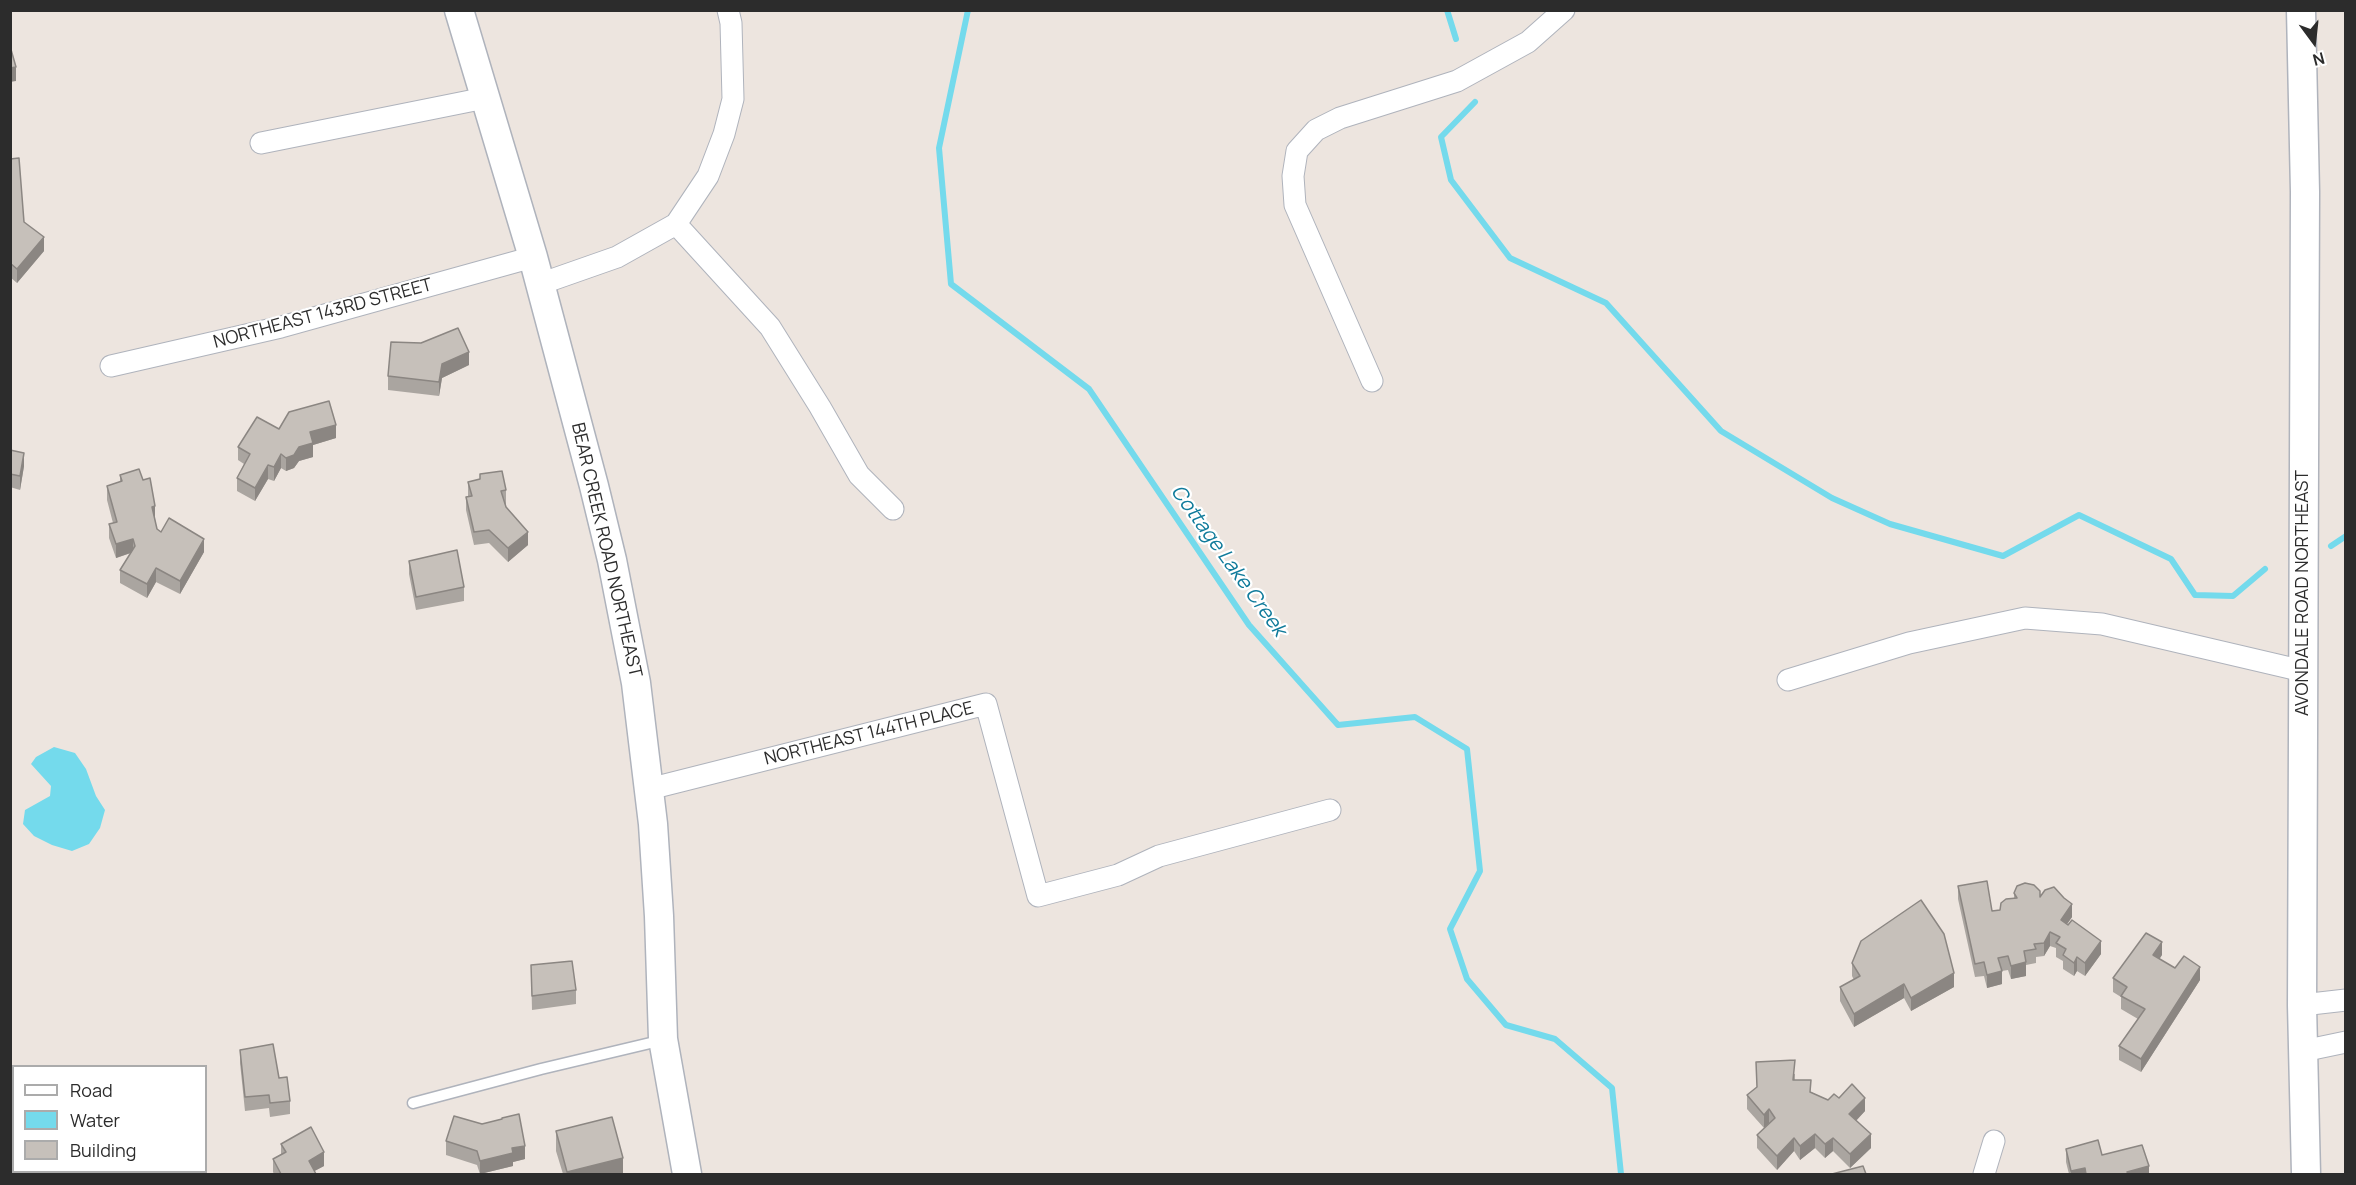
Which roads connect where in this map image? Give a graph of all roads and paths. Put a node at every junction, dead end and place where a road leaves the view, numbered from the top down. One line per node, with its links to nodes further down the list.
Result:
1 (459, 10): 5 (street, BEAR CREEK ROAD NORTHEAST)
2 (728, 10): 7 (street, NORTHEAST 143RD STREET)
3 (1564, 10): 10 (street)
4 (2301, 10): 12 (street, AVONDALE ROAD NORTHEAST)
5 (485, 98): 6 (street); 8 (street, BEAR CREEK ROAD NORTHEAST)
6 (261, 143)
7 (676, 224): 8 (street, NORTHEAST 143RD STREET); 11 (street)
8 (536, 270): 9 (street, NORTHEAST 143RD STREET); 14 (street, BEAR CREEK ROAD NORTHEAST)
9 (111, 366)
10 (1372, 381)
11 (892, 509)
12 (2303, 671): 13 (street); 17 (street, AVONDALE ROAD NORTHEAST)
13 (1788, 680)
14 (649, 789): 15 (street, NORTHEAST 144TH PLACE); 18 (street, BEAR CREEK ROAD NORTHEAST)
15 (1330, 810)
16 (2346, 1000): 17 (street)
17 (2302, 1005): 20 (street, AVONDALE ROAD NORTHEAST)
18 (663, 1040): 21 (lane); 23 (street, BEAR CREEK ROAD NORTHEAST)
19 (2346, 1042): 20 (street)
20 (2303, 1051): 25 (street, AVONDALE ROAD NORTHEAST)
21 (413, 1103)
22 (1994, 1140): 24 (street)
23 (687, 1174)
24 (1984, 1174)
25 (2306, 1174)

